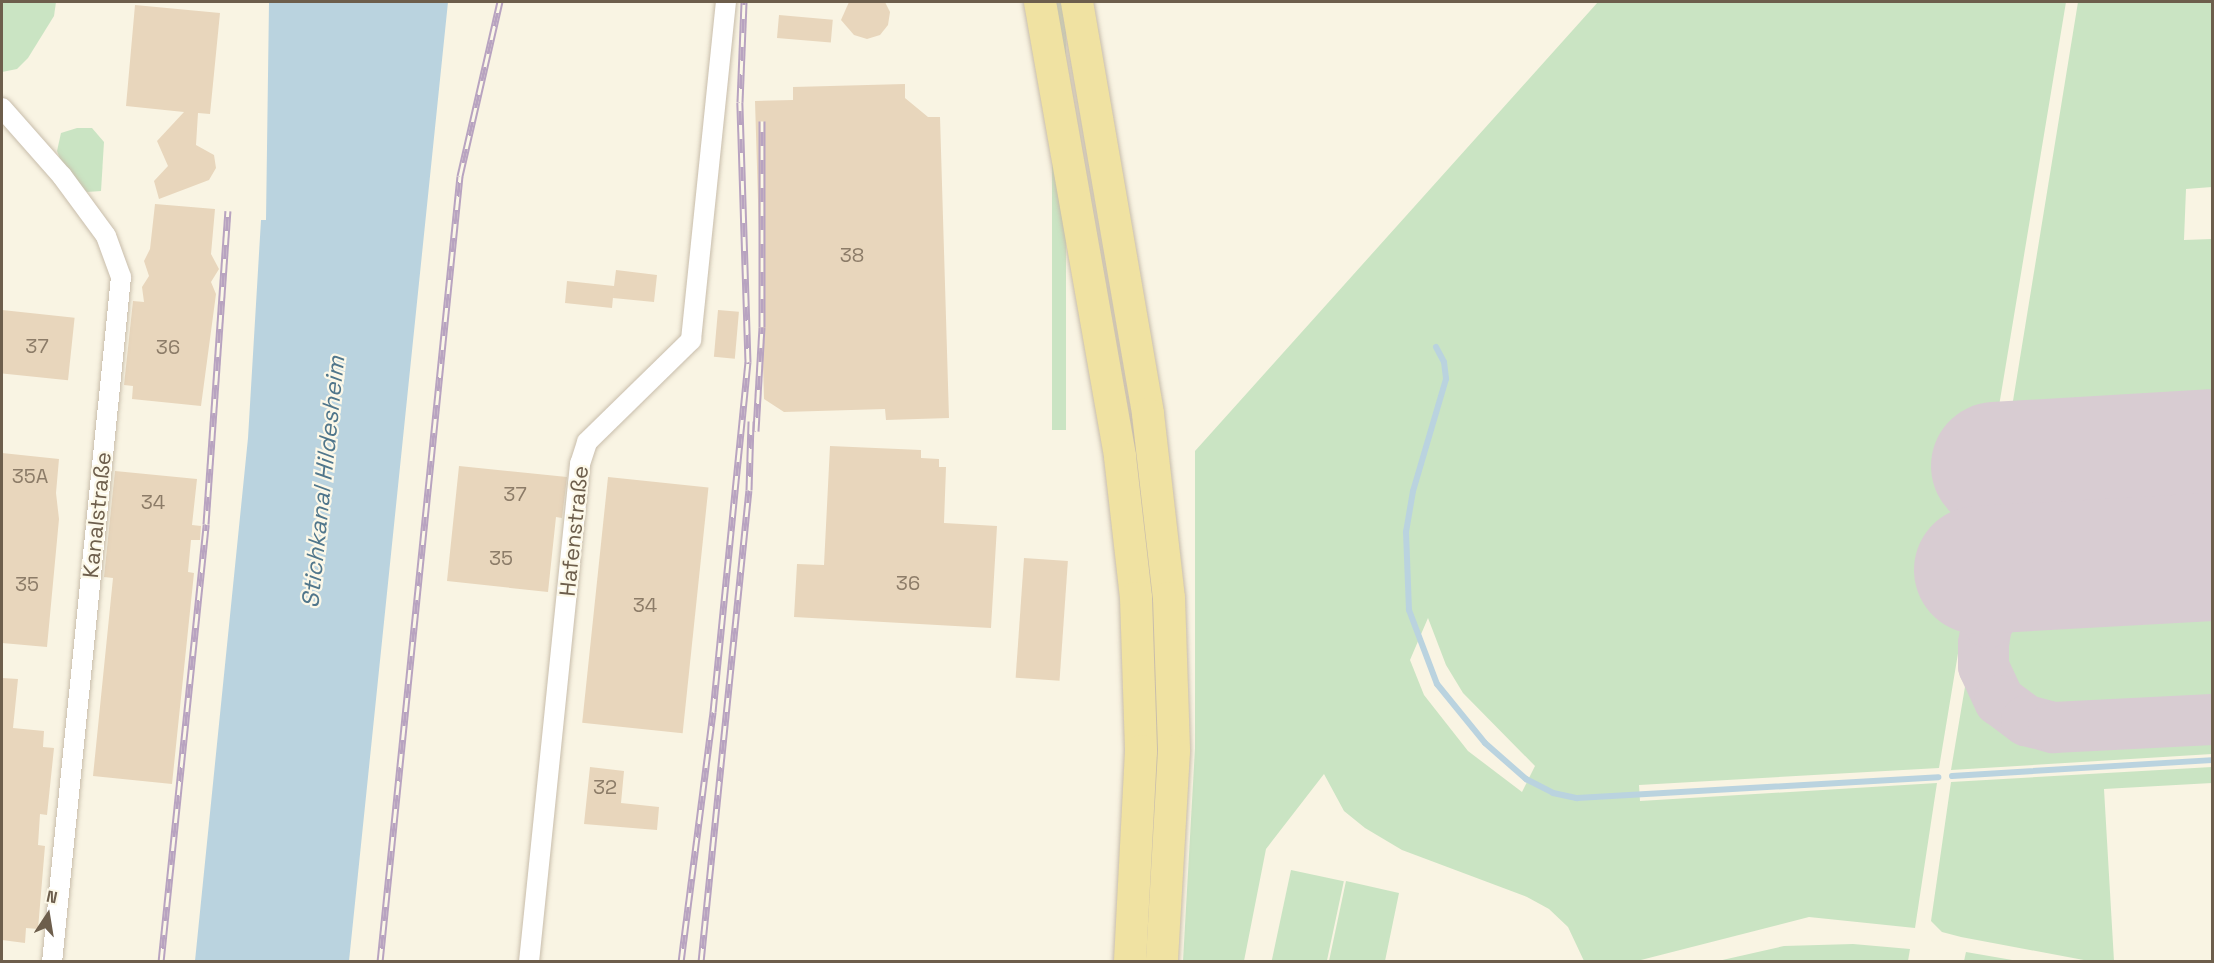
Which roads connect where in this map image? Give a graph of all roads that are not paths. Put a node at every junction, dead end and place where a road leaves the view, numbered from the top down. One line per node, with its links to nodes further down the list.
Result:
1 (726, 2): 6 (street, Hafenstraße)
2 (1040, 2): 7 (main road)
3 (1077, 2): 8 (main road)
4 (2, 108): 5 (street, Kanalstraße)
5 (52, 962)
6 (529, 962)
7 (1130, 962)
8 (1162, 962)

